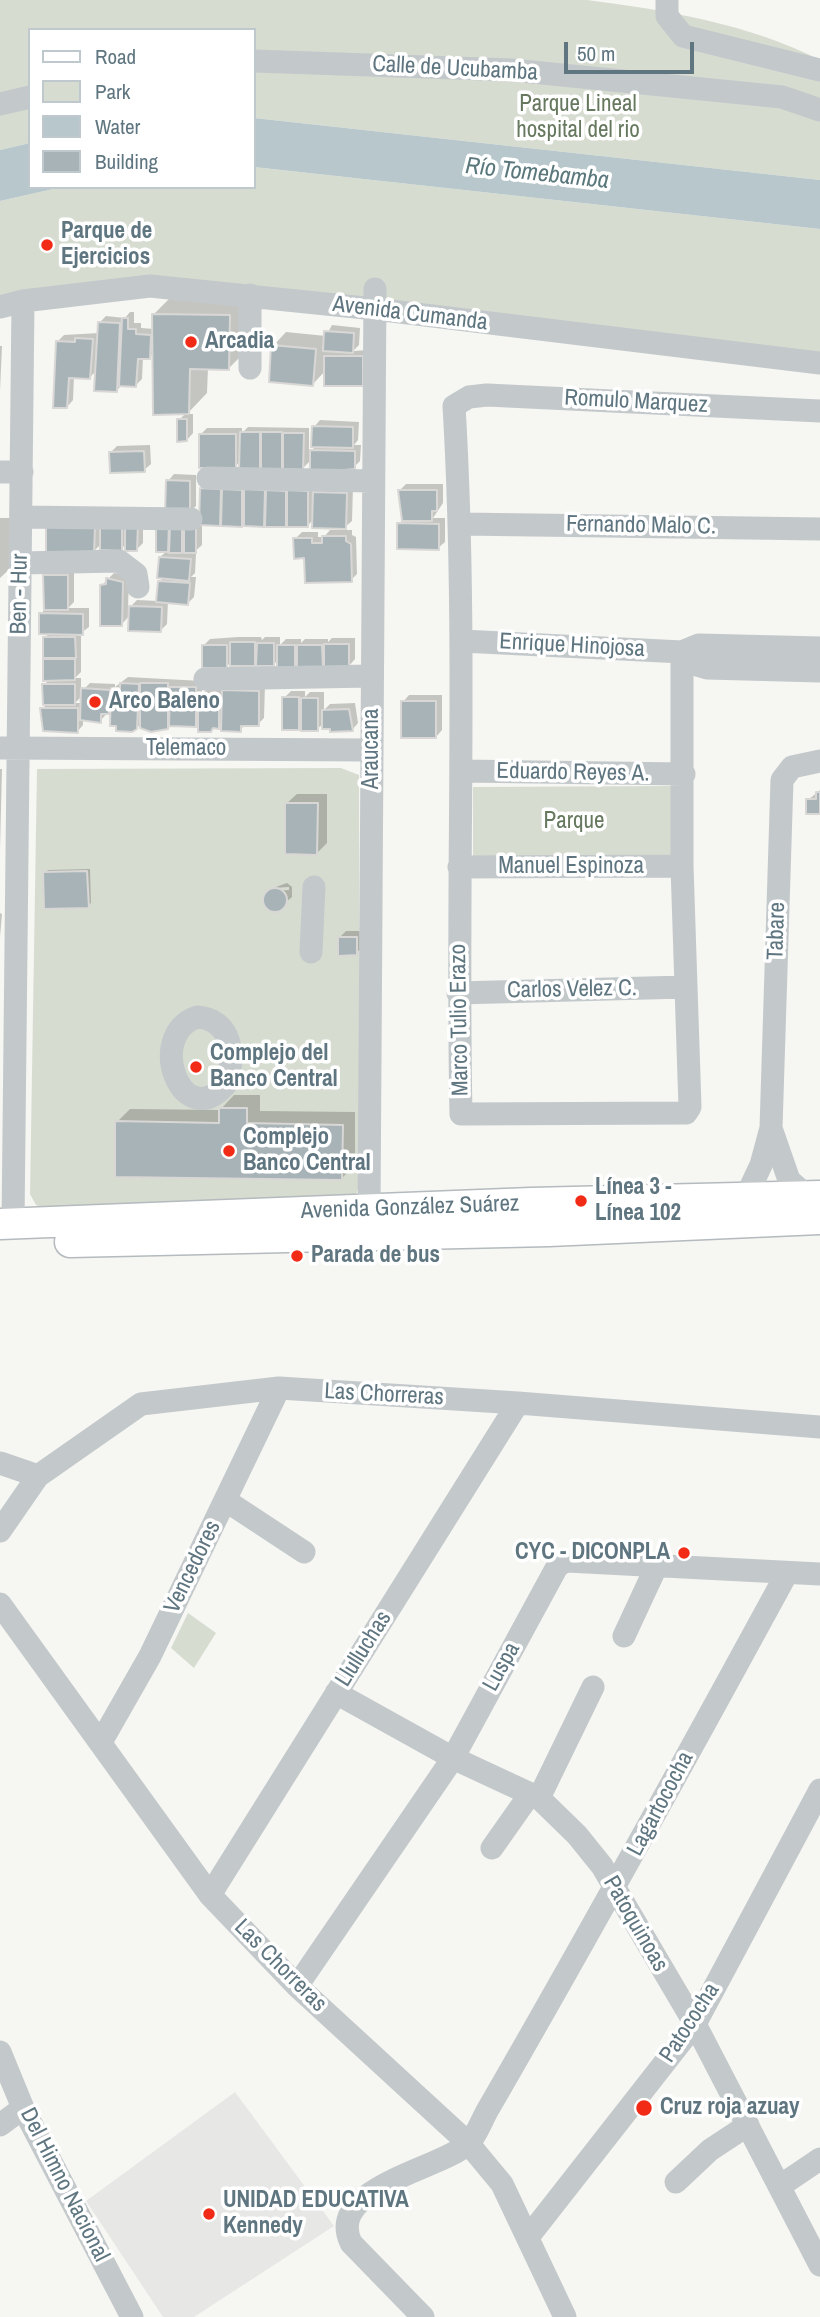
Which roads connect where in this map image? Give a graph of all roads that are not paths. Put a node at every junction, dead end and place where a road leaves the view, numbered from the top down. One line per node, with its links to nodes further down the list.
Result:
1 (667, 0): 3 (street)
2 (256, 61): 6 (street, Calle de Ucubamba)
3 (820, 70)
4 (28, 97): 5 (street)
5 (0, 104)
6 (820, 110)
7 (250, 295): 8 (street, Avenida Cumanda); 9 (street, Avenida Cumanda); 12 (street)
8 (374, 299): 11 (street, Avenida Cumanda); 17 (street, Araucana)
9 (23, 301): 10 (street, Avenida Cumanda); 15 (street, Ben - Hur)
10 (0, 307)
11 (820, 363)
12 (250, 368)
13 (454, 407): 14 (street, Romulo Marquez); 20 (street, Marco Tulio Erazo)
14 (820, 411)
15 (11, 472): 18 (street, Ben - Hur)
16 (208, 478): 17 (street)
17 (373, 481): 29 (street, Araucana)
18 (21, 517): 19 (street); 22 (street, Ben - Hur)
19 (191, 519)
20 (461, 524): 21 (street, Fernando Malo C.); 25 (street, Marco Tulio Erazo)
21 (820, 529)
22 (20, 563): 23 (street); 24 (street, Ben - Hur)
23 (138, 587)
24 (10, 597): 31 (street, Ben - Hur)
25 (462, 641): 27 (street, Enrique Hinojosa); 34 (street, Marco Tulio Erazo)
26 (820, 648): 27 (street, Enrique Hinojosa)
27 (682, 652): 28 (street, Enrique Hinojosa); 35 (street, Marco Tulio Erazo)
28 (820, 671)
29 (371, 676): 30 (street); 32 (street, Araucana)
30 (205, 679)
31 (9, 748): 32 (street, Telemaco); 46 (street, Ben - Hur)
32 (372, 750): 45 (street, Araucana)
33 (820, 761): 42 (street, Tabare)
34 (461, 771): 35 (street, Eduardo Reyes A.); 37 (street, Marco Tulio Erazo)
35 (684, 774): 36 (street, Marco Tulio Erazo)
36 (682, 866): 37 (street, Manuel Espinoza); 40 (street, Marco Tulio Erazo)
37 (459, 867): 41 (street, Marco Tulio Erazo)
38 (314, 887): 39 (street)
39 (311, 952)
40 (685, 987): 41 (street, Carlos Velez C.); 41 (street, Marco Tulio Erazo)
41 (458, 992)
42 (771, 1128): 43 (street, Tabare); 44 (street, Tabare)
43 (745, 1199): 44 (main road, Avenida González Suárez); 45 (main road, Avenida González Suárez)
44 (816, 1204): 46 (main road, Avenida González Suárez)
45 (369, 1210): 46 (main road, Avenida González Suárez)
46 (4, 1231)
47 (279, 1388): 48 (street, Las Chorreras); 51 (street, Las Chorreras); 52 (street, Vencedores)
48 (518, 1402): 49 (street, Las Chorreras); 61 (street, Llulluchas)
49 (820, 1427)
50 (0, 1463): 51 (street)
51 (38, 1476): 53 (street, Las Chorreras)
52 (225, 1500): 54 (street); 62 (street, Vencedores)
53 (0, 1531)
54 (304, 1552)
55 (657, 1565): 56 (street, Luspa); 59 (street); 63 (street, Luspa)
56 (787, 1573): 57 (street, Luspa); 67 (street, Lagartococha)
57 (820, 1574)
58 (0, 1604): 62 (street, Las Chorreras)
59 (624, 1636)
60 (593, 1687): 64 (street)
61 (336, 1693): 63 (street, Patoquinoas); 68 (street, Llulluchas)
62 (101, 1742): 68 (street, Las Chorreras)
63 (453, 1758): 64 (street, Patoquinoas); 69 (street, Luspa)
64 (534, 1796): 66 (street); 67 (street, Patoquinoas)
65 (818, 1804): 70 (street, Patococha)
66 (492, 1847)
67 (614, 1890): 70 (street, Patoquinoas); 75 (street, Lagartococha)
68 (210, 1895): 69 (street, Las Chorreras)
69 (297, 1986): 75 (street, Las Chorreras)
70 (695, 2024): 74 (street, Patoquinoas); 79 (street, Patococha)
71 (0, 2052): 72 (street, Del Himno Nacional)
72 (23, 2108): 73 (street); 81 (street, Del Himno Nacional)
73 (0, 2125)
74 (748, 2126): 77 (street); 78 (street, Patoquinoas)
75 (468, 2143): 79 (street, Las Chorreras); 82 (street)
76 (820, 2159): 78 (street)
77 (676, 2182)
78 (780, 2186): 80 (street, Patoquinoas)
79 (529, 2236): 83 (street, Las Chorreras)
80 (820, 2265)
81 (132, 2317)
82 (423, 2317)
83 (565, 2317)

